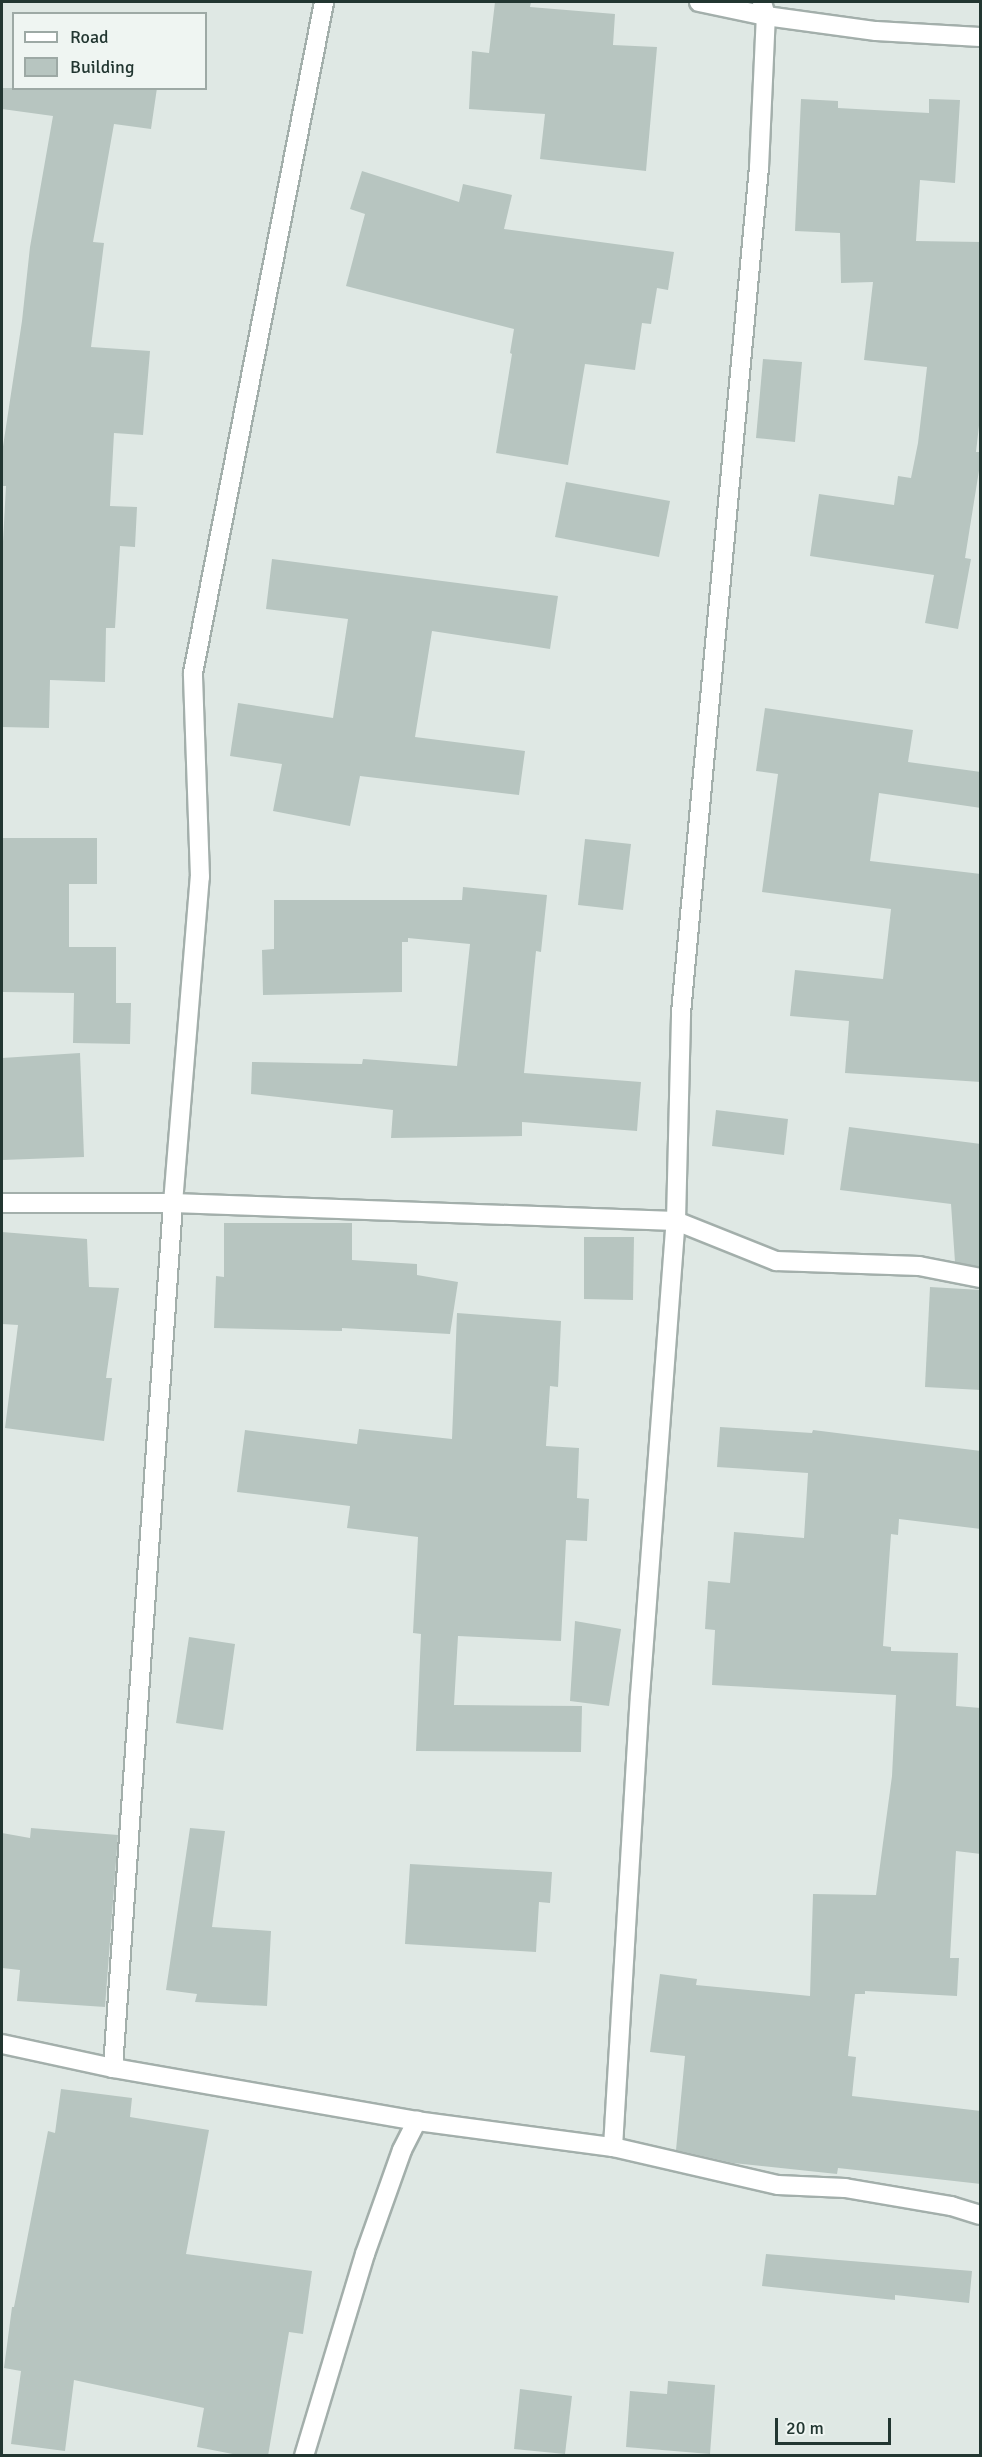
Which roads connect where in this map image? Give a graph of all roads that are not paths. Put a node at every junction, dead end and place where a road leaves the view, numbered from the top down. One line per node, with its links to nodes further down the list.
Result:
1 (324, 2): 6 (street)
2 (699, 2): 3 (street)
3 (764, 9): 4 (street); 7 (street)
4 (981, 37)
5 (2, 1203): 6 (street)
6 (173, 1203): 7 (street); 10 (street)
7 (676, 1221): 8 (street); 12 (street)
8 (981, 1278)
9 (2, 2044): 10 (street)
10 (113, 2068): 11 (street)
11 (417, 2121): 12 (street); 14 (street)
12 (613, 2147): 13 (street)
13 (981, 2215)
14 (304, 2456)

